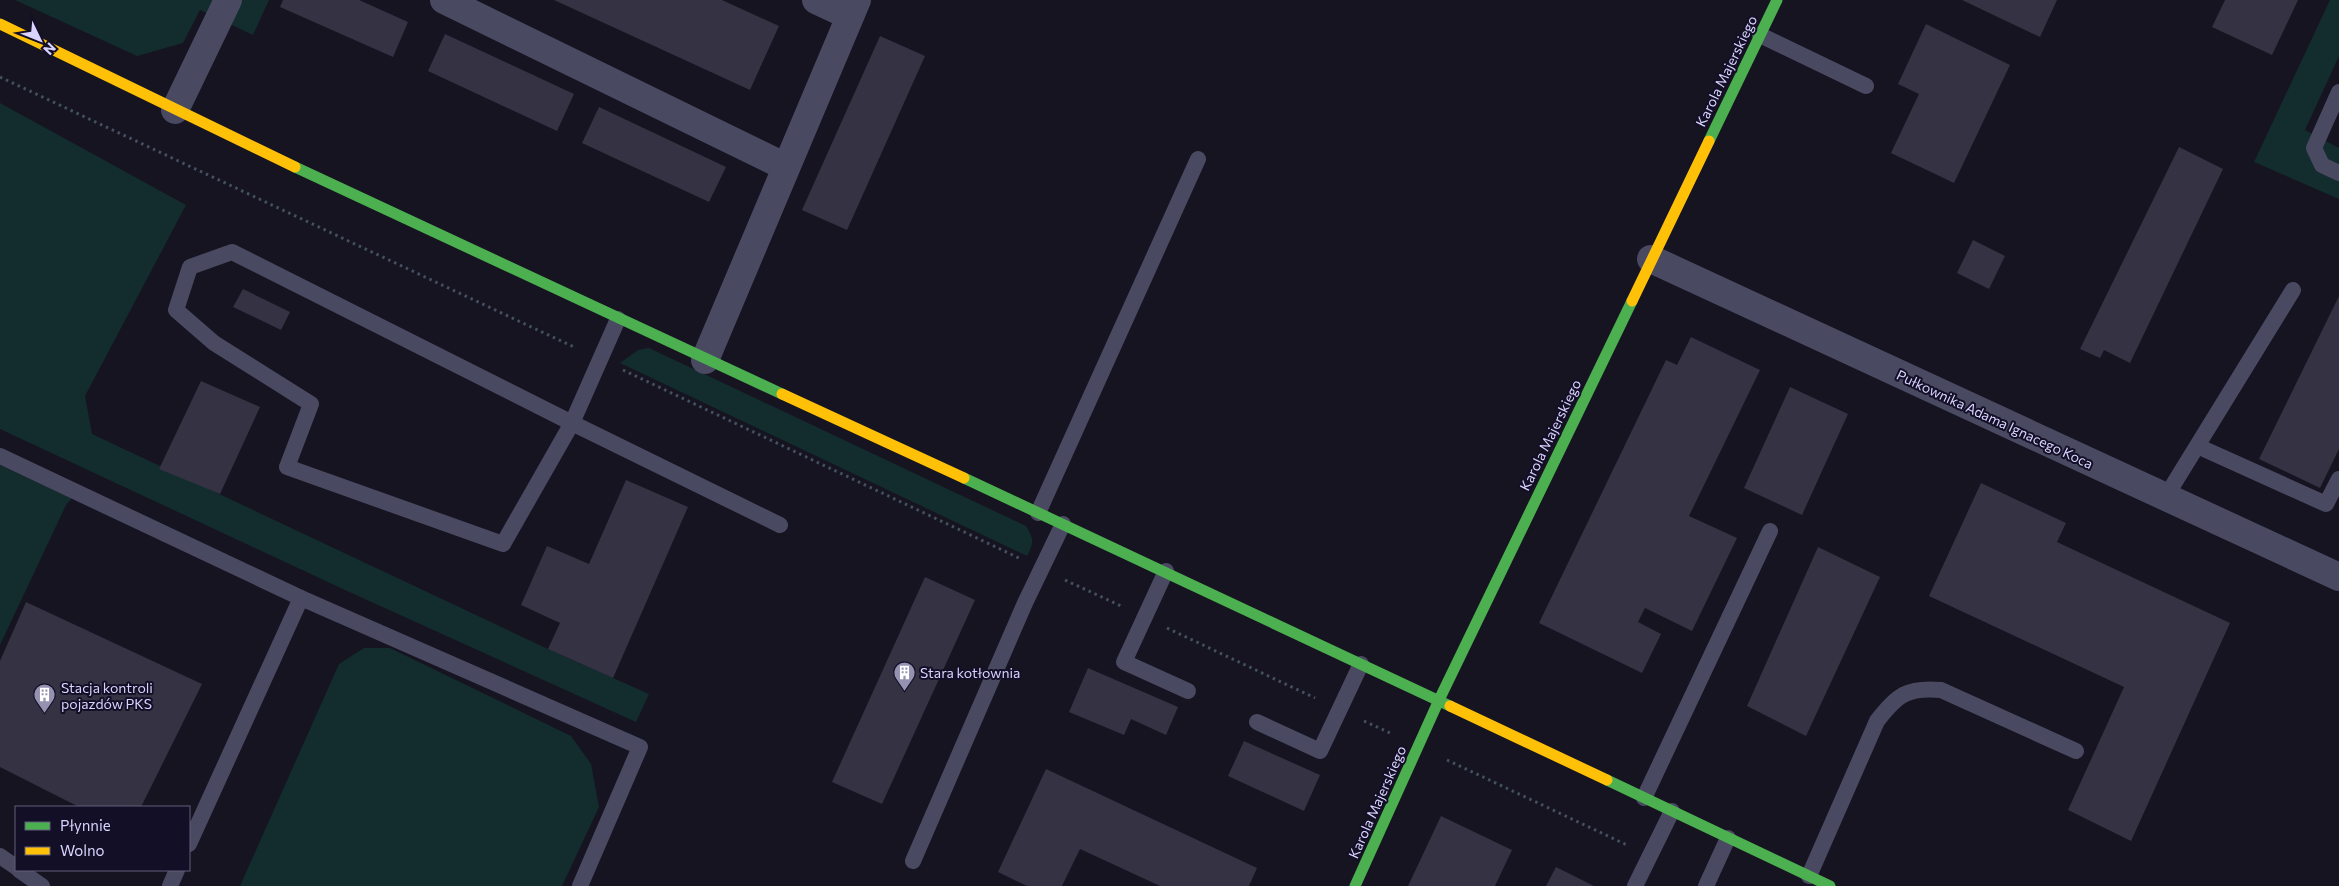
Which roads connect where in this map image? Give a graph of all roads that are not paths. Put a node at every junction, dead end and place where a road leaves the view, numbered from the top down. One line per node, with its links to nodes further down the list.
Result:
1 (228, 0): 10 (street)
2 (444, 0): 12 (street)
3 (816, 0): 5 (street)
4 (1777, 0): 7 (street, Karola Majerskiego)
5 (854, 8): 12 (street)
6 (0, 24): 10 (street)
7 (1760, 35): 8 (lane); 14 (street, Karola Majerskiego)
8 (1866, 86)
9 (2339, 92): 13 (lane)
10 (175, 110): 16 (street)
11 (1198, 159): 23 (lane)
12 (786, 167): 17 (street)
13 (2339, 173)
14 (1652, 259): 22 (street, Pułkownika Adama Ignacego Koca); 32 (street, Karola Majerskiego)
15 (2293, 290): 19 (lane)
16 (618, 319): 17 (street); 18 (lane)
17 (705, 360): 23 (street)
18 (572, 423): 18 (lane); 25 (lane)
19 (2199, 445): 21 (lane); 22 (lane)
20 (0, 456): 29 (lane)
21 (2339, 478)
22 (2165, 498): 28 (street, Pułkownika Adama Ignacego Koca)
23 (1038, 513): 24 (street)
24 (1063, 524): 27 (street); 40 (lane)
25 (780, 525)
26 (1770, 531): 35 (lane)
27 (1166, 571): 30 (street); 31 (lane)
28 (2339, 577)
29 (301, 598): 38 (lane); 47 (lane)
30 (1361, 664): 32 (street); 33 (lane)
31 (1188, 691)
32 (1440, 700): 35 (street); 48 (street, Karola Majerskiego)
33 (1257, 722)
34 (2076, 751): 44 (lane)
35 (1644, 798): 36 (street)
36 (1672, 811): 37 (street); 49 (lane)
37 (1728, 838): 44 (street); 50 (lane)
38 (190, 842)
39 (0, 856): 41 (lane)
40 (913, 861)
41 (15, 867)
42 (21, 871): 45 (lane)
43 (177, 871): 46 (lane)
44 (1809, 876): 51 (street)
45 (42, 886)
46 (170, 886)
47 (580, 886)
48 (1355, 886)
49 (1635, 886)
50 (1706, 886)
51 (1830, 886)

